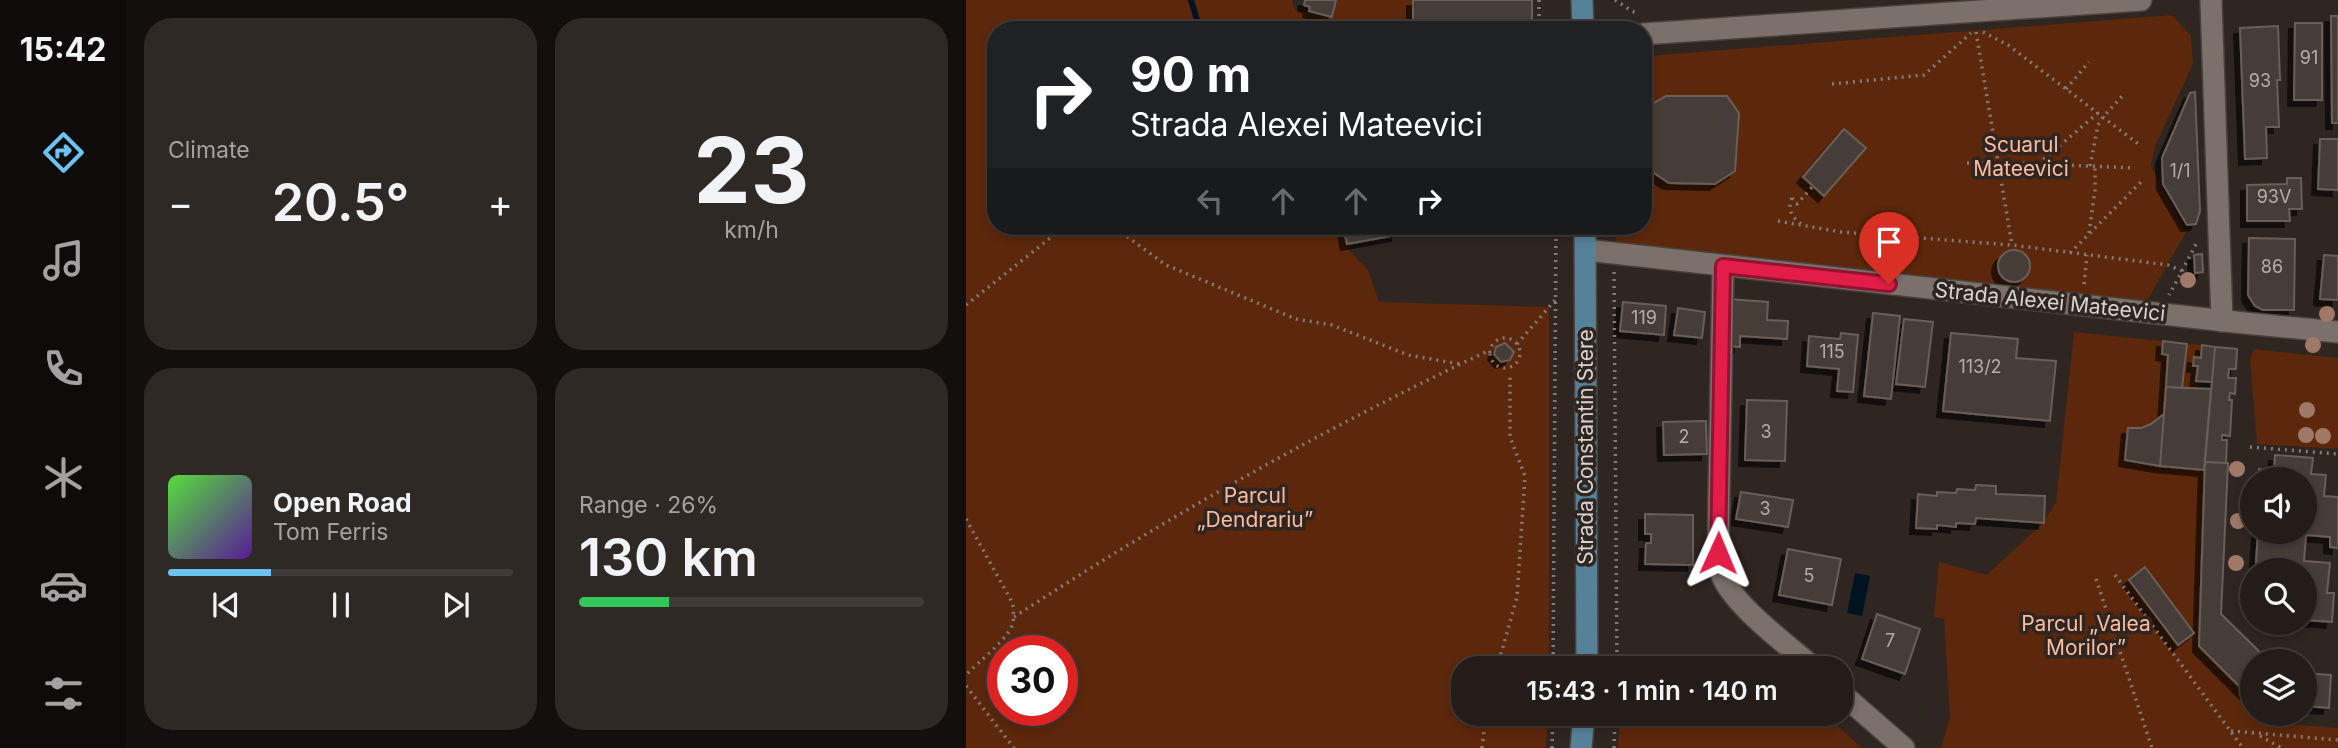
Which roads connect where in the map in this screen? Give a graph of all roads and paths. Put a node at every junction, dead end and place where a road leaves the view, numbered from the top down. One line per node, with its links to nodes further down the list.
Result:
1 (1539, 0): 7 (path)
2 (1582, 0): 8 (main road)
3 (1615, 0): 9 (path)
4 (2141, 0): 6 (main road)
5 (2211, 0): 44 (main road)
6 (1974, 14): 10 (main road); 12 (path); 13 (path); 19 (path)
7 (1539, 21)
8 (1583, 21)
9 (1640, 21)
10 (1652, 24)
11 (2089, 62): 13 (path)
12 (1832, 84)
13 (2066, 89): 15 (path)
14 (2125, 93): 16 (path)
15 (2098, 113): 16 (path); 20 (path)
16 (2103, 117): 17 (path); 21 (path)
17 (2141, 146)
18 (1967, 163): 19 (path)
19 (1997, 163): 20 (path); 33 (path)
20 (2037, 164): 21 (path)
21 (2093, 166): 22 (path); 27 (path)
22 (2135, 168)
23 (2141, 182): 27 (path)
24 (1813, 186): 26 (path)
25 (1778, 221): 26 (path)
26 (1803, 226): 33 (path)
27 (2089, 234): 35 (path)
28 (1054, 235): 43 (path)
29 (1125, 235): 48 (path)
30 (1556, 235): 41 (path)
31 (1585, 235): 34 (main road, Strada Constantin Stere)
32 (2200, 237): 39 (path)
33 (2012, 245): 35 (path)
34 (1586, 250): 37 (main road, Strada Alexei Mateevici); 58 (main road, Strada Constantin Stere)
35 (2070, 253): 36 (path)
36 (2087, 255): 39 (path); 40 (path)
37 (1723, 266): 44 (main road, Strada Alexei Mateevici); 60 (main road)
38 (1614, 268): 59 (path)
39 (2182, 271): 42 (path)
40 (2083, 293)
41 (1556, 299): 46 (path); 57 (path)
42 (2165, 300)
43 (966, 305)
44 (2222, 321): 45 (main road, Strada Alexei Mateevici)
45 (2338, 332)
46 (1517, 344): 47 (path); 47 (path)
47 (1490, 350): 48 (path)
48 (1461, 364): 55 (path)
49 (1510, 375): 56 (path)
50 (2250, 447): 51 (path)
51 (2338, 454)
52 (966, 519): 55 (path)
53 (2115, 575): 68 (path)
54 (2096, 579): 77 (path)
55 (1014, 617): 61 (path)
56 (1500, 656)
57 (1553, 656)
58 (1587, 656)
59 (1617, 656)
60 (1800, 656)
61 (966, 674)
62 (966, 686): 71 (path)
63 (1853, 703): 76 (main road)
64 (1485, 726): 72 (path)
65 (1553, 726): 73 (path)
66 (1583, 726): 74 (main road)
67 (1615, 726): 75 (path)
68 (2231, 731): 69 (path); 78 (path)
69 (2256, 733): 70 (path); 79 (path)
70 (2338, 740)
71 (1014, 748)
72 (1482, 748)
73 (1552, 748)
74 (1581, 748)
75 (1614, 748)
76 (1904, 748)
77 (2152, 748)
78 (2243, 748)
79 (2282, 748)

